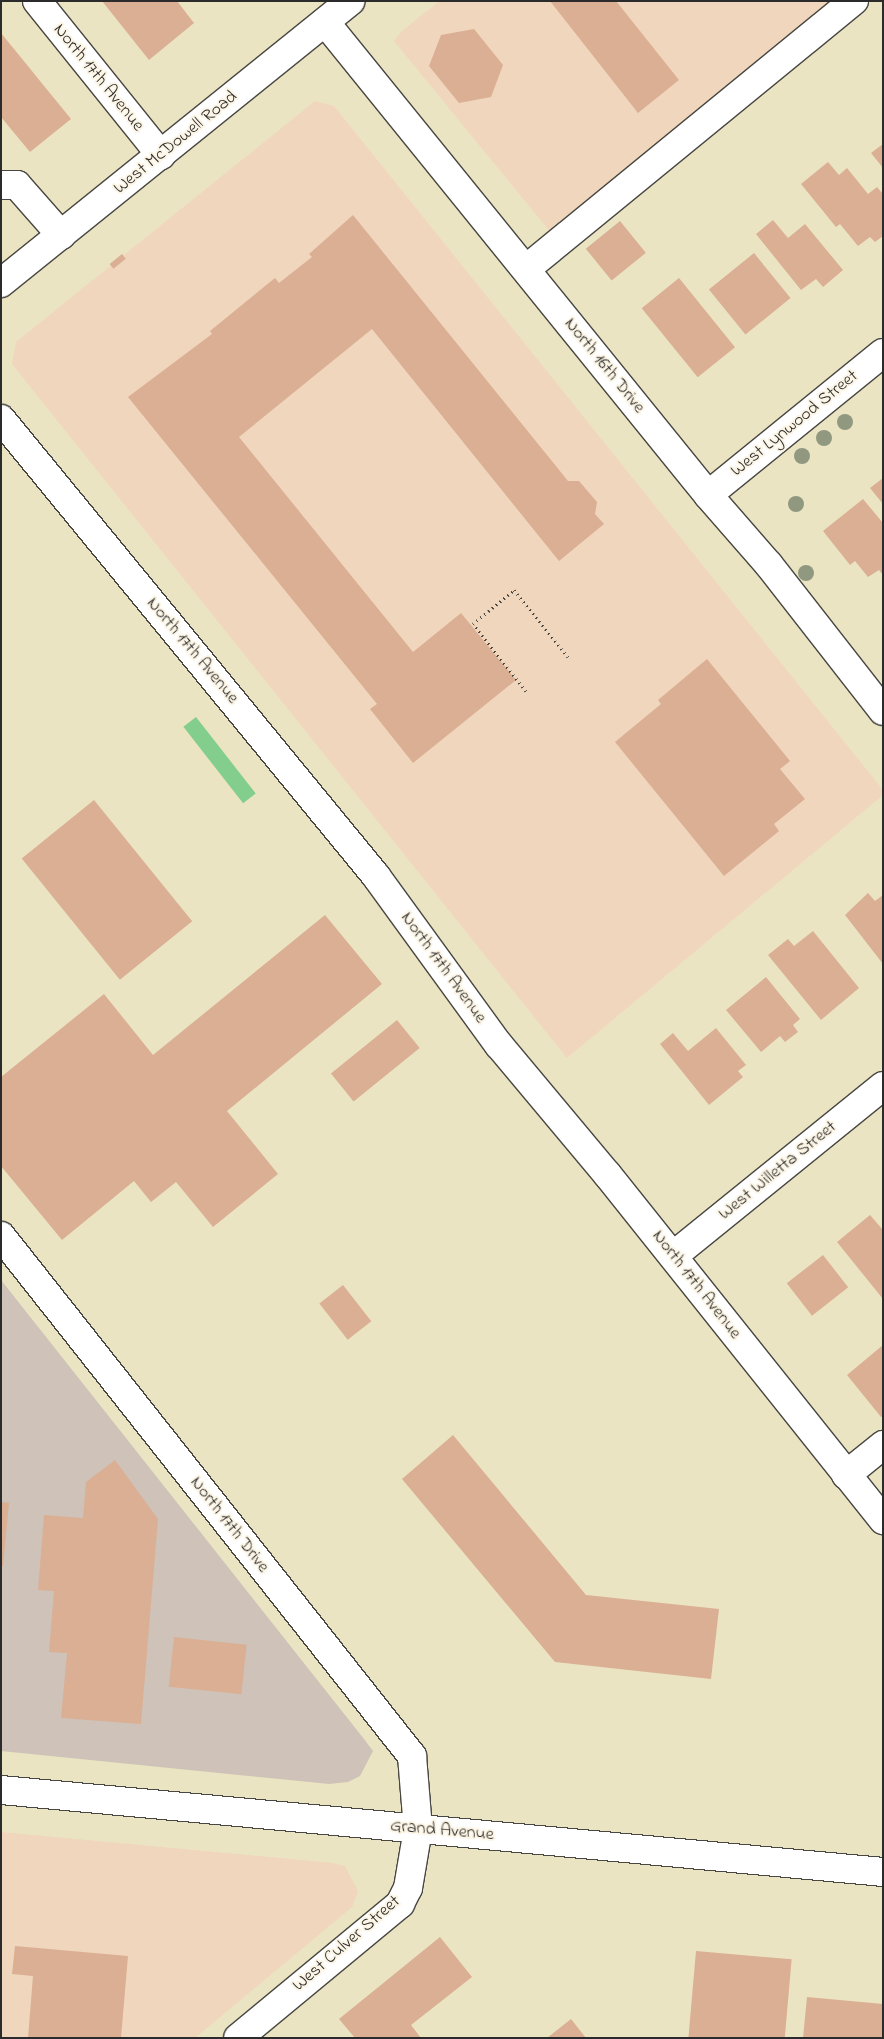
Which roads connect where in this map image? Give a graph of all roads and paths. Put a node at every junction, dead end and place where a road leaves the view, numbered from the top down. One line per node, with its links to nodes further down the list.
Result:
1 (37, 1): 5 (street, North 17th Avenue)
2 (351, 1): 4 (street, West McDowell Road)
3 (854, 1): 8 (street)
4 (325, 22): 5 (street, West McDowell Road); 8 (street, North 16th Drive)
5 (160, 155): 7 (street, West McDowell Road)
6 (1, 186): 7 (street)
7 (61, 235): 9 (street, West McDowell Road)
8 (526, 269): 12 (street, North 16th Drive)
9 (1, 284)
10 (883, 353): 12 (street, West Lynwood Street)
11 (1, 419): 18 (street, North 17th Avenue)
12 (708, 494): 15 (street, North 16th Drive)
13 (568, 657): 14 (path)
14 (526, 691)
15 (883, 711)
16 (883, 1086): 18 (street, West Willetta Street)
17 (1, 1236): 23 (street, North 17th Drive)
18 (673, 1256): 20 (street, North 17th Avenue)
19 (883, 1446): 20 (street)
20 (846, 1475): 21 (street, North 17th Avenue)
21 (883, 1520)
22 (1, 1790): 23 (street, Grand Avenue)
23 (418, 1829): 24 (street, Grand Avenue); 25 (street, West Culver Street)
24 (883, 1872)
25 (238, 2038)

